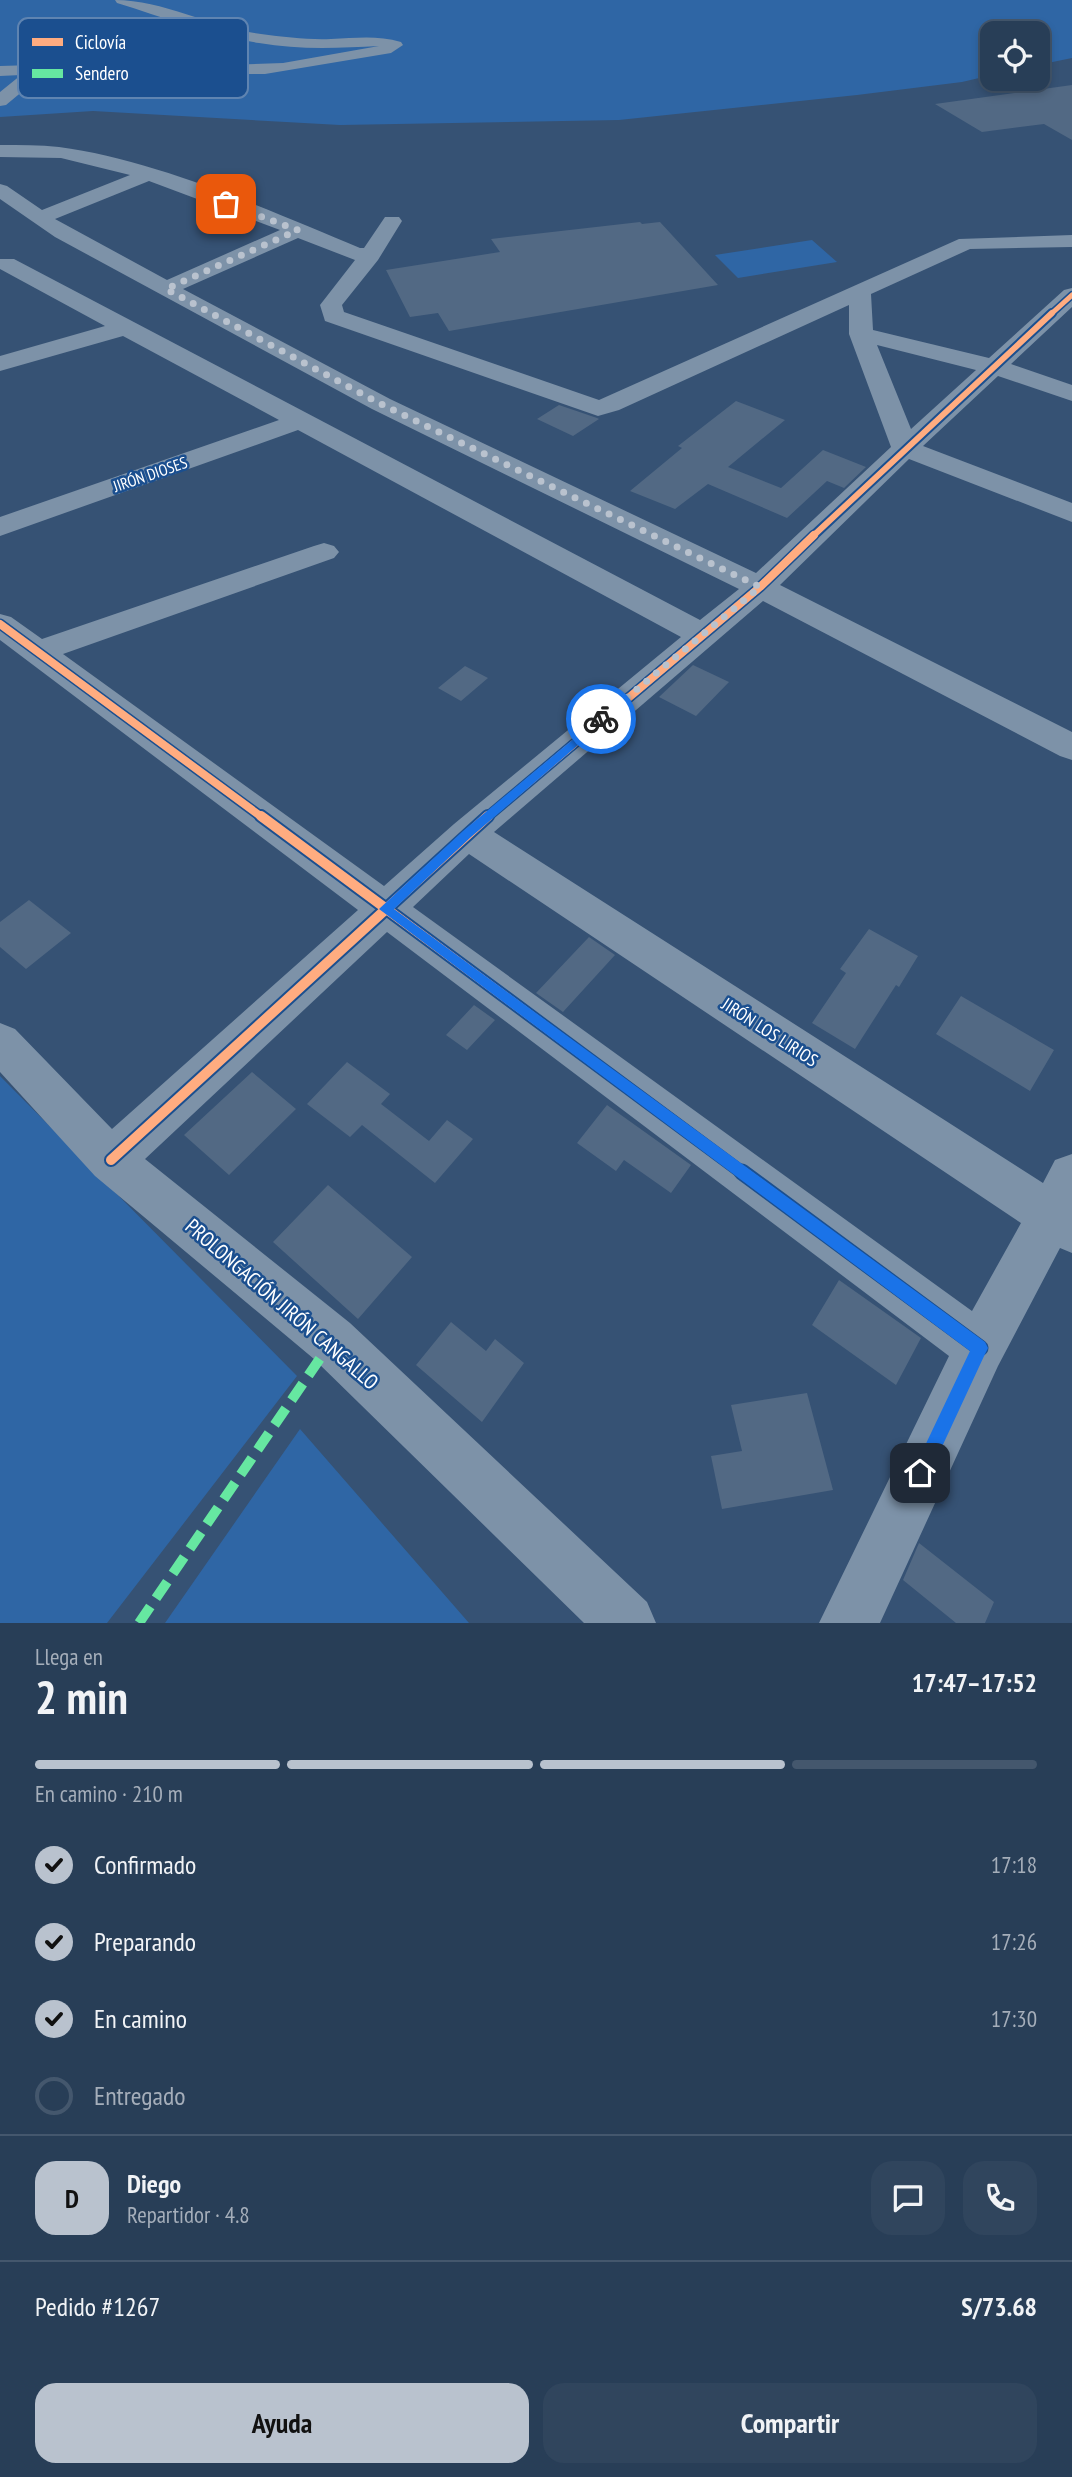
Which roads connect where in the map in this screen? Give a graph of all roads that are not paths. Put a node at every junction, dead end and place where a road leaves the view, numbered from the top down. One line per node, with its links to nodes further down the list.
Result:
1 (122, 0): 2 (street)
2 (181, 18)
3 (248, 36): 4 (street)
4 (248, 69)
5 (18, 70): 6 (street)
6 (0, 71)
7 (18, 87): 8 (street)
8 (0, 102)
9 (0, 151): 10 (street)
10 (149, 174): 12 (street); 14 (street)
11 (0, 190): 12 (street)
12 (40, 218): 18 (street)
13 (392, 221): 16 (street)
14 (298, 230): 16 (street); 18 (street)
15 (1072, 242): 19 (street)
16 (370, 255): 19 (street)
17 (6, 264): 21 (street)
18 (166, 289): 31 (street)
19 (860, 290): 22 (street)
20 (1070, 298): 24 (street)
21 (128, 327): 23 (street); 26 (street)
22 (861, 334): 24 (street); 27 (street)
23 (0, 364)
24 (995, 367): 25 (street); 27 (street)
25 (1072, 393)
26 (300, 421): 29 (street, JIRÓN DIOSES); 33 (street)
27 (905, 448): 28 (street); 31 (street)
28 (1072, 513)
29 (0, 527)
30 (324, 552): 34 (street)
31 (760, 587): 33 (street); 35 (street)
32 (0, 624): 34 (street)
33 (701, 634): 36 (street)
34 (37, 652): 37 (street)
35 (1072, 747)
36 (467, 834): 37 (street); 40 (street, JIRÓN LOS LIRIOS)
37 (385, 909): 39 (street); 41 (street)
38 (0, 1042): 39 (street, PROLONGACIÓN JIRÓN CANGALLO)
39 (111, 1160): 42 (street, PROLONGACIÓN JIRÓN CANGALLO)
40 (1065, 1207): 41 (street)
41 (980, 1348): 43 (street)
42 (626, 1623)
43 (849, 1623)

